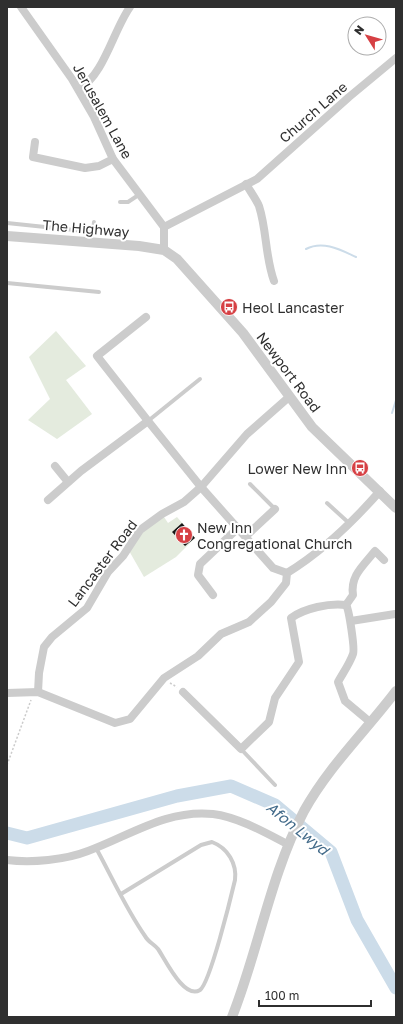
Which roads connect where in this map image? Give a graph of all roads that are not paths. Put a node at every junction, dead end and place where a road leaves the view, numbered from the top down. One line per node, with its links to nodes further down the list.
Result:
1 (22, 7): 4 (street, Jerusalem Lane)
2 (130, 7): 4 (street)
3 (396, 58): 7 (street, Church Lane)
4 (79, 89): 6 (street, Jerusalem Lane)
5 (35, 142): 6 (street)
6 (113, 158): 8 (street, Jerusalem Lane)
7 (246, 184): 12 (street, Church Lane); 15 (street)
8 (140, 194): 9 (lane); 12 (street, Jerusalem Lane)
9 (120, 202)
10 (94, 222): 11 (lane)
11 (7, 223)
12 (164, 227): 14 (street)
13 (7, 236): 14 (street, The Highway)
14 (164, 250): 20 (street, Newport Road)
15 (274, 281)
16 (7, 283): 17 (lane)
17 (99, 292)
18 (146, 317): 21 (street)
19 (200, 379): 21 (lane)
20 (289, 397): 25 (street, Lancaster Road); 26 (street, Newport Road)
21 (148, 421): 23 (street); 25 (street)
22 (55, 466): 23 (street)
23 (68, 482): 27 (street)
24 (250, 484): 30 (lane)
25 (201, 487): 32 (street); 41 (street, Lancaster Road)
26 (380, 491): 29 (street, Newport Road); 31 (street)
27 (48, 500)
28 (327, 503): 31 (lane)
29 (396, 508)
30 (275, 509): 33 (street)
31 (350, 524): 35 (street)
32 (238, 528): 33 (street); 36 (street)
33 (246, 536): 35 (street)
34 (384, 560): 37 (street)
35 (287, 573): 41 (street)
36 (213, 595)
37 (346, 604): 39 (street); 45 (street)
38 (395, 614): 39 (street)
39 (350, 621): 44 (street)
40 (396, 691): 44 (street)
41 (36, 692): 43 (street)
42 (183, 692): 45 (street)
43 (7, 693)
44 (370, 722): 47 (street)
45 (241, 749): 46 (lane)
46 (276, 785)
47 (289, 845): 48 (street); 51 (street)
48 (96, 848): 49 (street); 50 (lane)
49 (7, 860)
50 (121, 894): 50 (lane)
51 (232, 1017)

